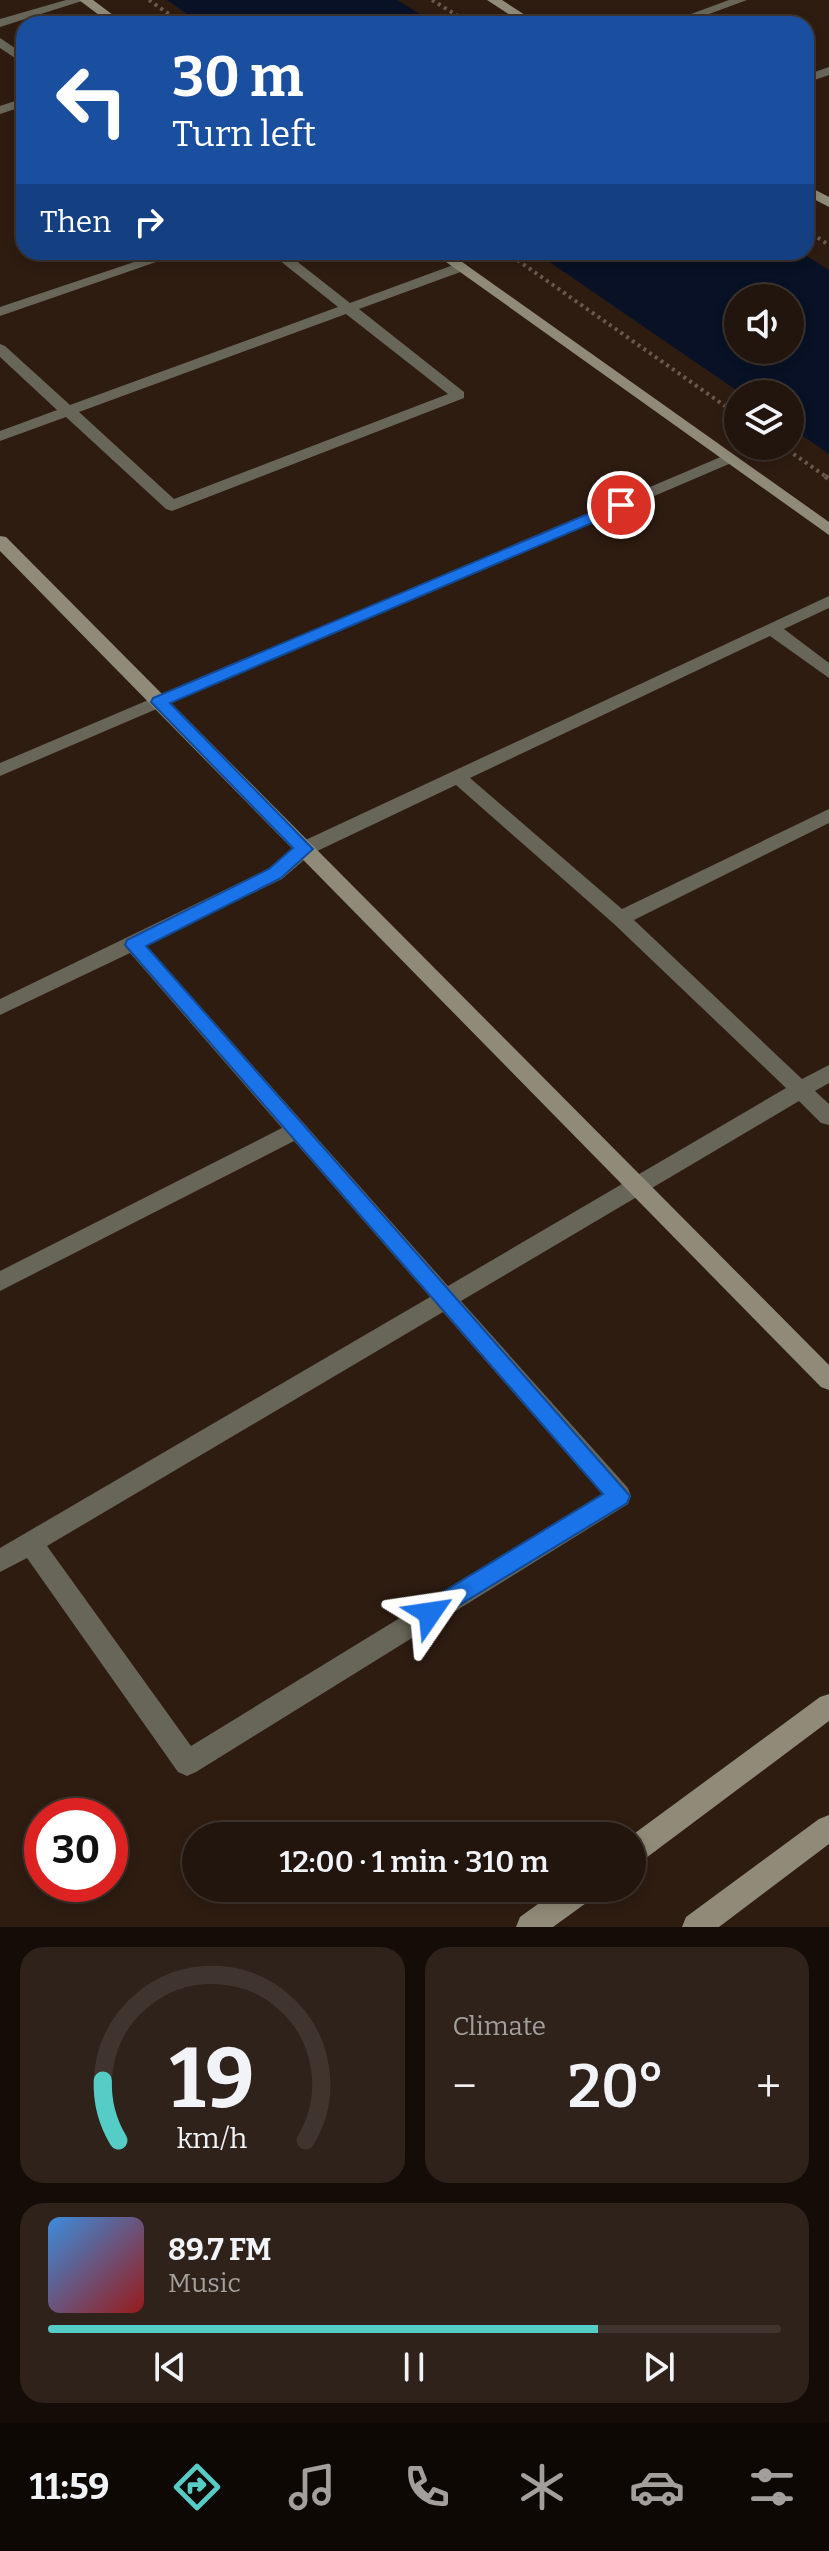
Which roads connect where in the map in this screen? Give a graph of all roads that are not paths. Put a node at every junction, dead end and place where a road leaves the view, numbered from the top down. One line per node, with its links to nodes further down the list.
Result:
1 (79, 0): 5 (street)
2 (85, 0): 6 (street)
3 (493, 0): 7 (street)
4 (741, 0): 8 (street)
5 (24, 16)
6 (108, 16)
7 (520, 16)
8 (694, 16)
9 (154, 260): 14 (street)
10 (286, 260): 13 (street)
11 (451, 260): 12 (street)
12 (461, 267): 13 (street); 18 (street)
13 (349, 308): 16 (street); 16 (street)
14 (0, 312)
15 (0, 349): 16 (street)
16 (68, 410): 17 (street)
17 (0, 436)
18 (724, 454)
19 (725, 460): 26 (street)
20 (733, 460): 21 (street)
21 (829, 530)
22 (0, 541): 26 (street)
23 (829, 601): 24 (street)
24 (771, 628): 25 (street); 28 (street)
25 (829, 672)
26 (159, 702): 27 (street); 30 (street)
27 (0, 770)
28 (458, 777): 30 (street); 31 (street)
29 (829, 815): 31 (street)
30 (304, 849): 32 (street); 38 (street)
31 (620, 918): 35 (street)
32 (134, 945): 33 (street); 37 (street)
33 (0, 1008)
34 (829, 1073): 35 (street)
35 (799, 1091): 36 (street); 38 (street)
36 (829, 1117)
37 (296, 1130): 39 (street); 40 (street)
38 (638, 1186): 40 (street); 41 (street)
39 (0, 1282)
40 (447, 1298): 42 (street); 42 (street)
41 (829, 1380)
42 (30, 1543): 43 (street)
43 (0, 1561)
44 (829, 1706): 46 (street)
45 (829, 1828): 49 (street)
46 (646, 1842)
47 (564, 1902): 48 (street)
48 (530, 1927)
49 (696, 1927)

